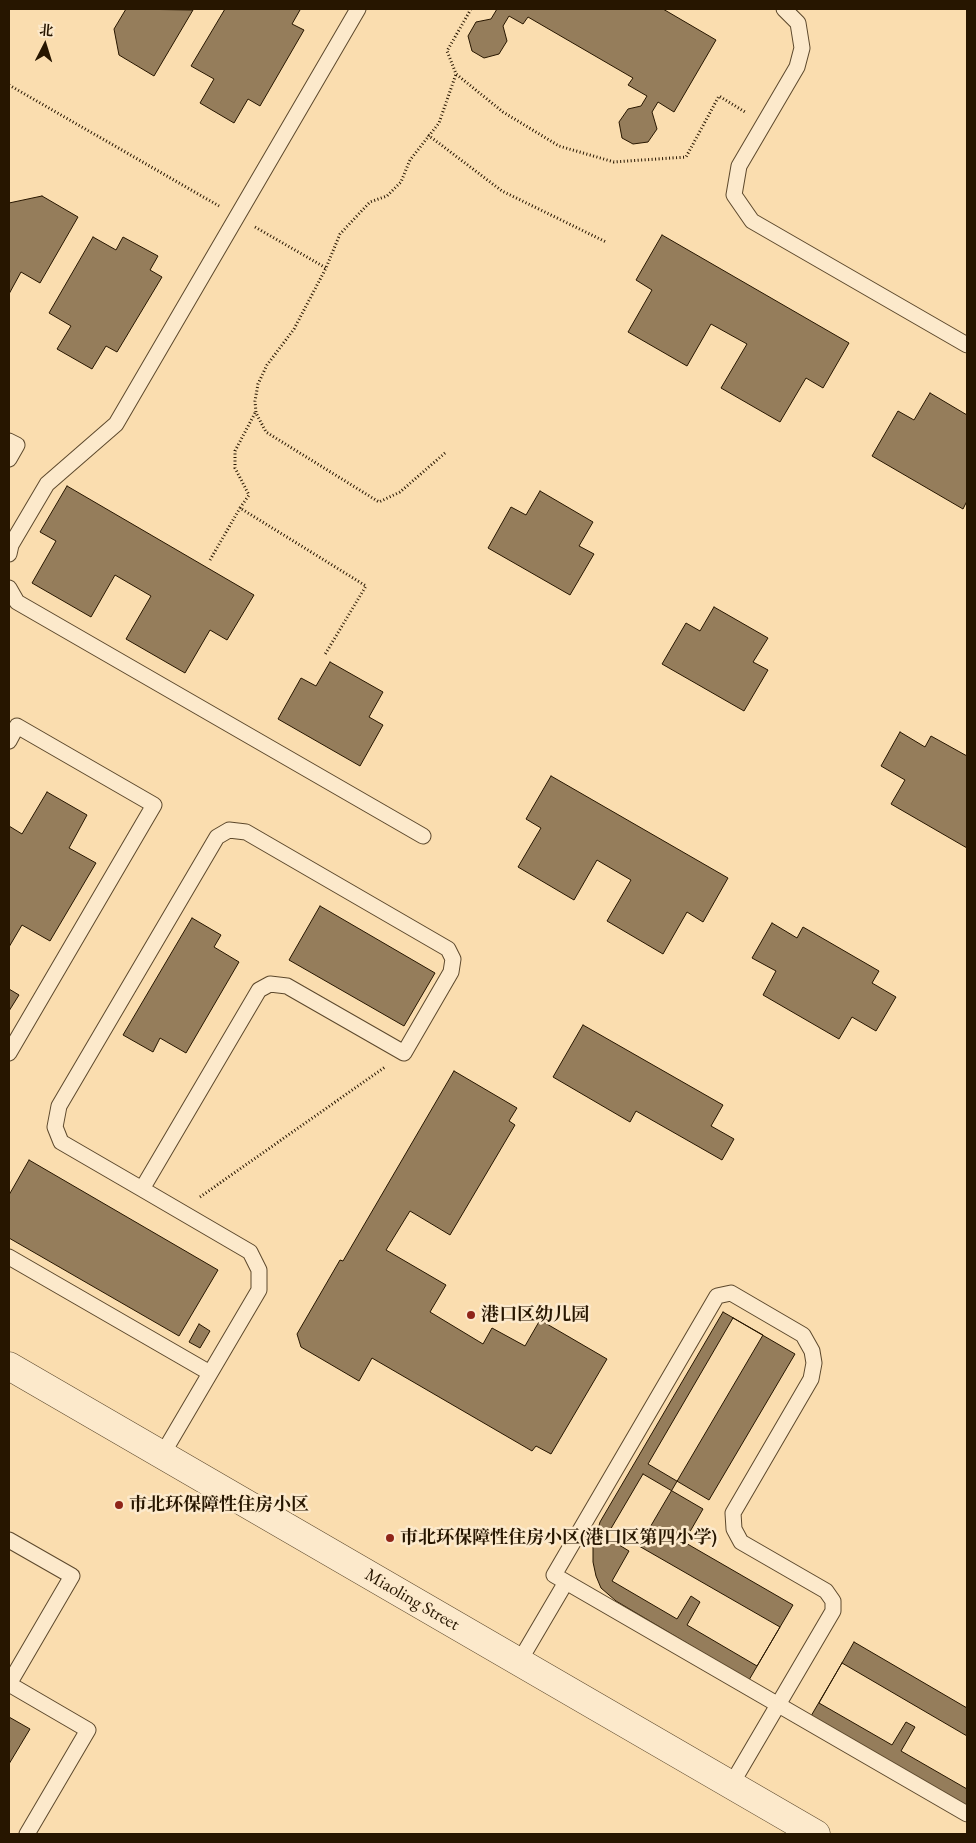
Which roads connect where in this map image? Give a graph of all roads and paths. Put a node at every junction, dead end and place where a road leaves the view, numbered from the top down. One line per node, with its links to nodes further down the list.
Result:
1 (358, 9): 8 (lane)
2 (471, 9): 4 (path)
3 (784, 9): 6 (lane)
4 (456, 74): 6 (path); 7 (path)
5 (9, 85): 8 (path)
6 (764, 124): 11 (lane)
7 (428, 135): 9 (path); 10 (path)
8 (237, 217): 10 (path); 17 (lane)
9 (606, 242)
10 (326, 268): 12 (path)
11 (967, 345)
12 (256, 413): 14 (path); 16 (path)
13 (9, 441): 15 (lane)
14 (445, 453)
15 (9, 459)
16 (240, 508): 18 (path); 20 (path)
17 (9, 554)
18 (210, 560)
19 (9, 588): 22 (lane)
20 (324, 656)
21 (9, 741): 23 (lane)
22 (423, 836)
23 (9, 1053)
24 (404, 1053): 25 (lane); 25 (lane); 26 (path)
25 (142, 1189): 26 (lane)
26 (180, 1211): 29 (lane)
27 (9, 1257): 29 (lane)
28 (9, 1366): 30 (street, Miaoling Street)
29 (210, 1373): 30 (lane)
30 (162, 1455): 33 (street, Miaoling Street)
31 (9, 1540): 37 (lane)
32 (566, 1582): 33 (lane); 34 (lane); 34 (lane)
33 (519, 1662): 35 (street, Miaoling Street)
34 (778, 1704): 35 (lane); 36 (lane)
35 (731, 1785): 38 (street, Miaoling Street)
36 (967, 1814)
37 (27, 1834)
38 (816, 1834)

